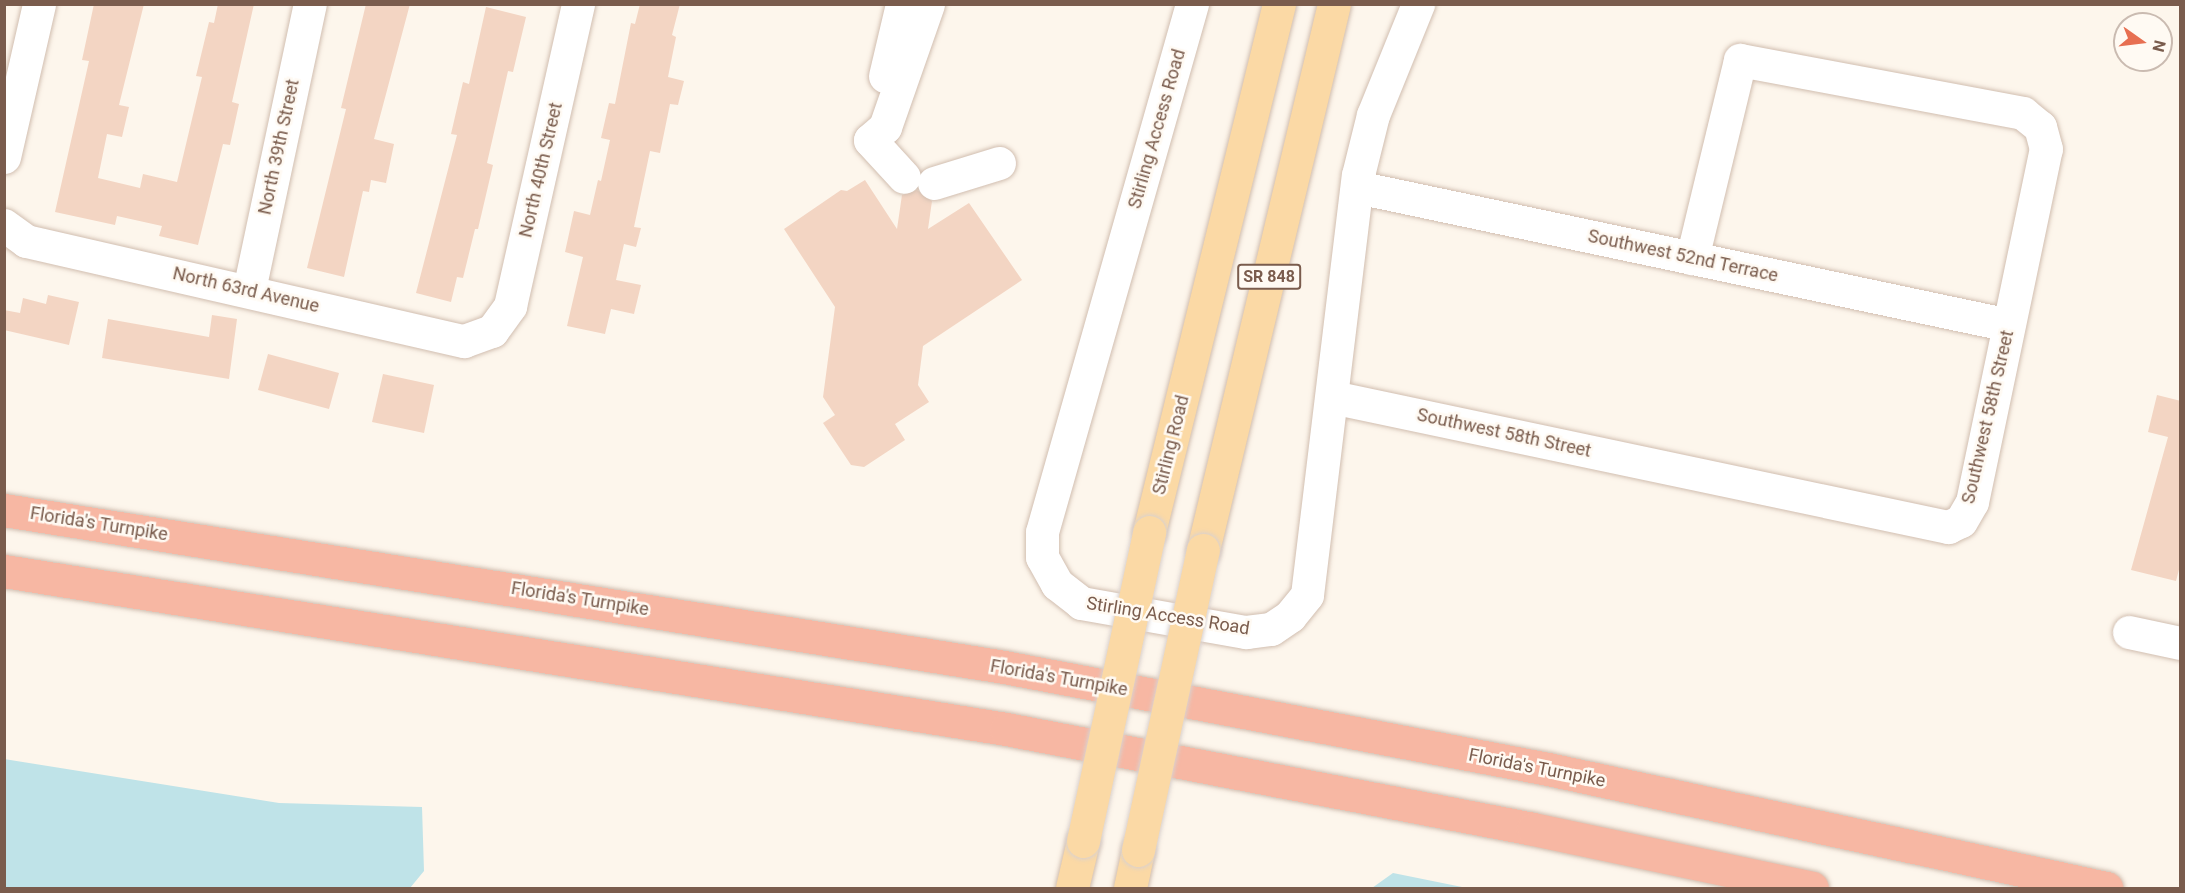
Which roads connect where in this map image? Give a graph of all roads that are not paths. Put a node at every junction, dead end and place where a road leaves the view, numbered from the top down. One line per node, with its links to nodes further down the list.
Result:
1 (39, 4): 11 (street)
2 (310, 4): 16 (street, North 39th Street)
3 (578, 4): 18 (street, North 40th Street)
4 (902, 4): 10 (street)
5 (928, 4): 10 (street)
6 (1192, 4): 19 (street, Stirling Access Road)
7 (1280, 4): 24 (main road, Stirling Road / SR 848, bridge)
8 (1334, 4): 25 (main road, SR 848, bridge)
9 (1418, 4): 13 (street, Stirling Access Road)
10 (870, 140): 12 (street)
11 (4, 157)
12 (999, 163)
13 (1357, 187): 15 (street, Southwest 52nd Terrace); 19 (street, Stirling Access Road)
14 (4, 225): 16 (street, North 63rd Avenue)
15 (1692, 258): 17 (street, Southwest 52nd Terrace); 17 (street, Southwest 58th Street)
16 (249, 290): 18 (street, North 63rd Avenue)
17 (2009, 325): 19 (street, Southwest 58th Street)
18 (492, 331)
19 (1332, 397)
20 (4, 510): 27 (highway, Florida's Turnpike)
21 (4, 572): 26 (highway)
22 (2129, 632): 23 (street)
23 (2181, 643)
24 (1072, 888)
25 (1130, 888)
26 (1812, 888)
27 (2106, 888)

